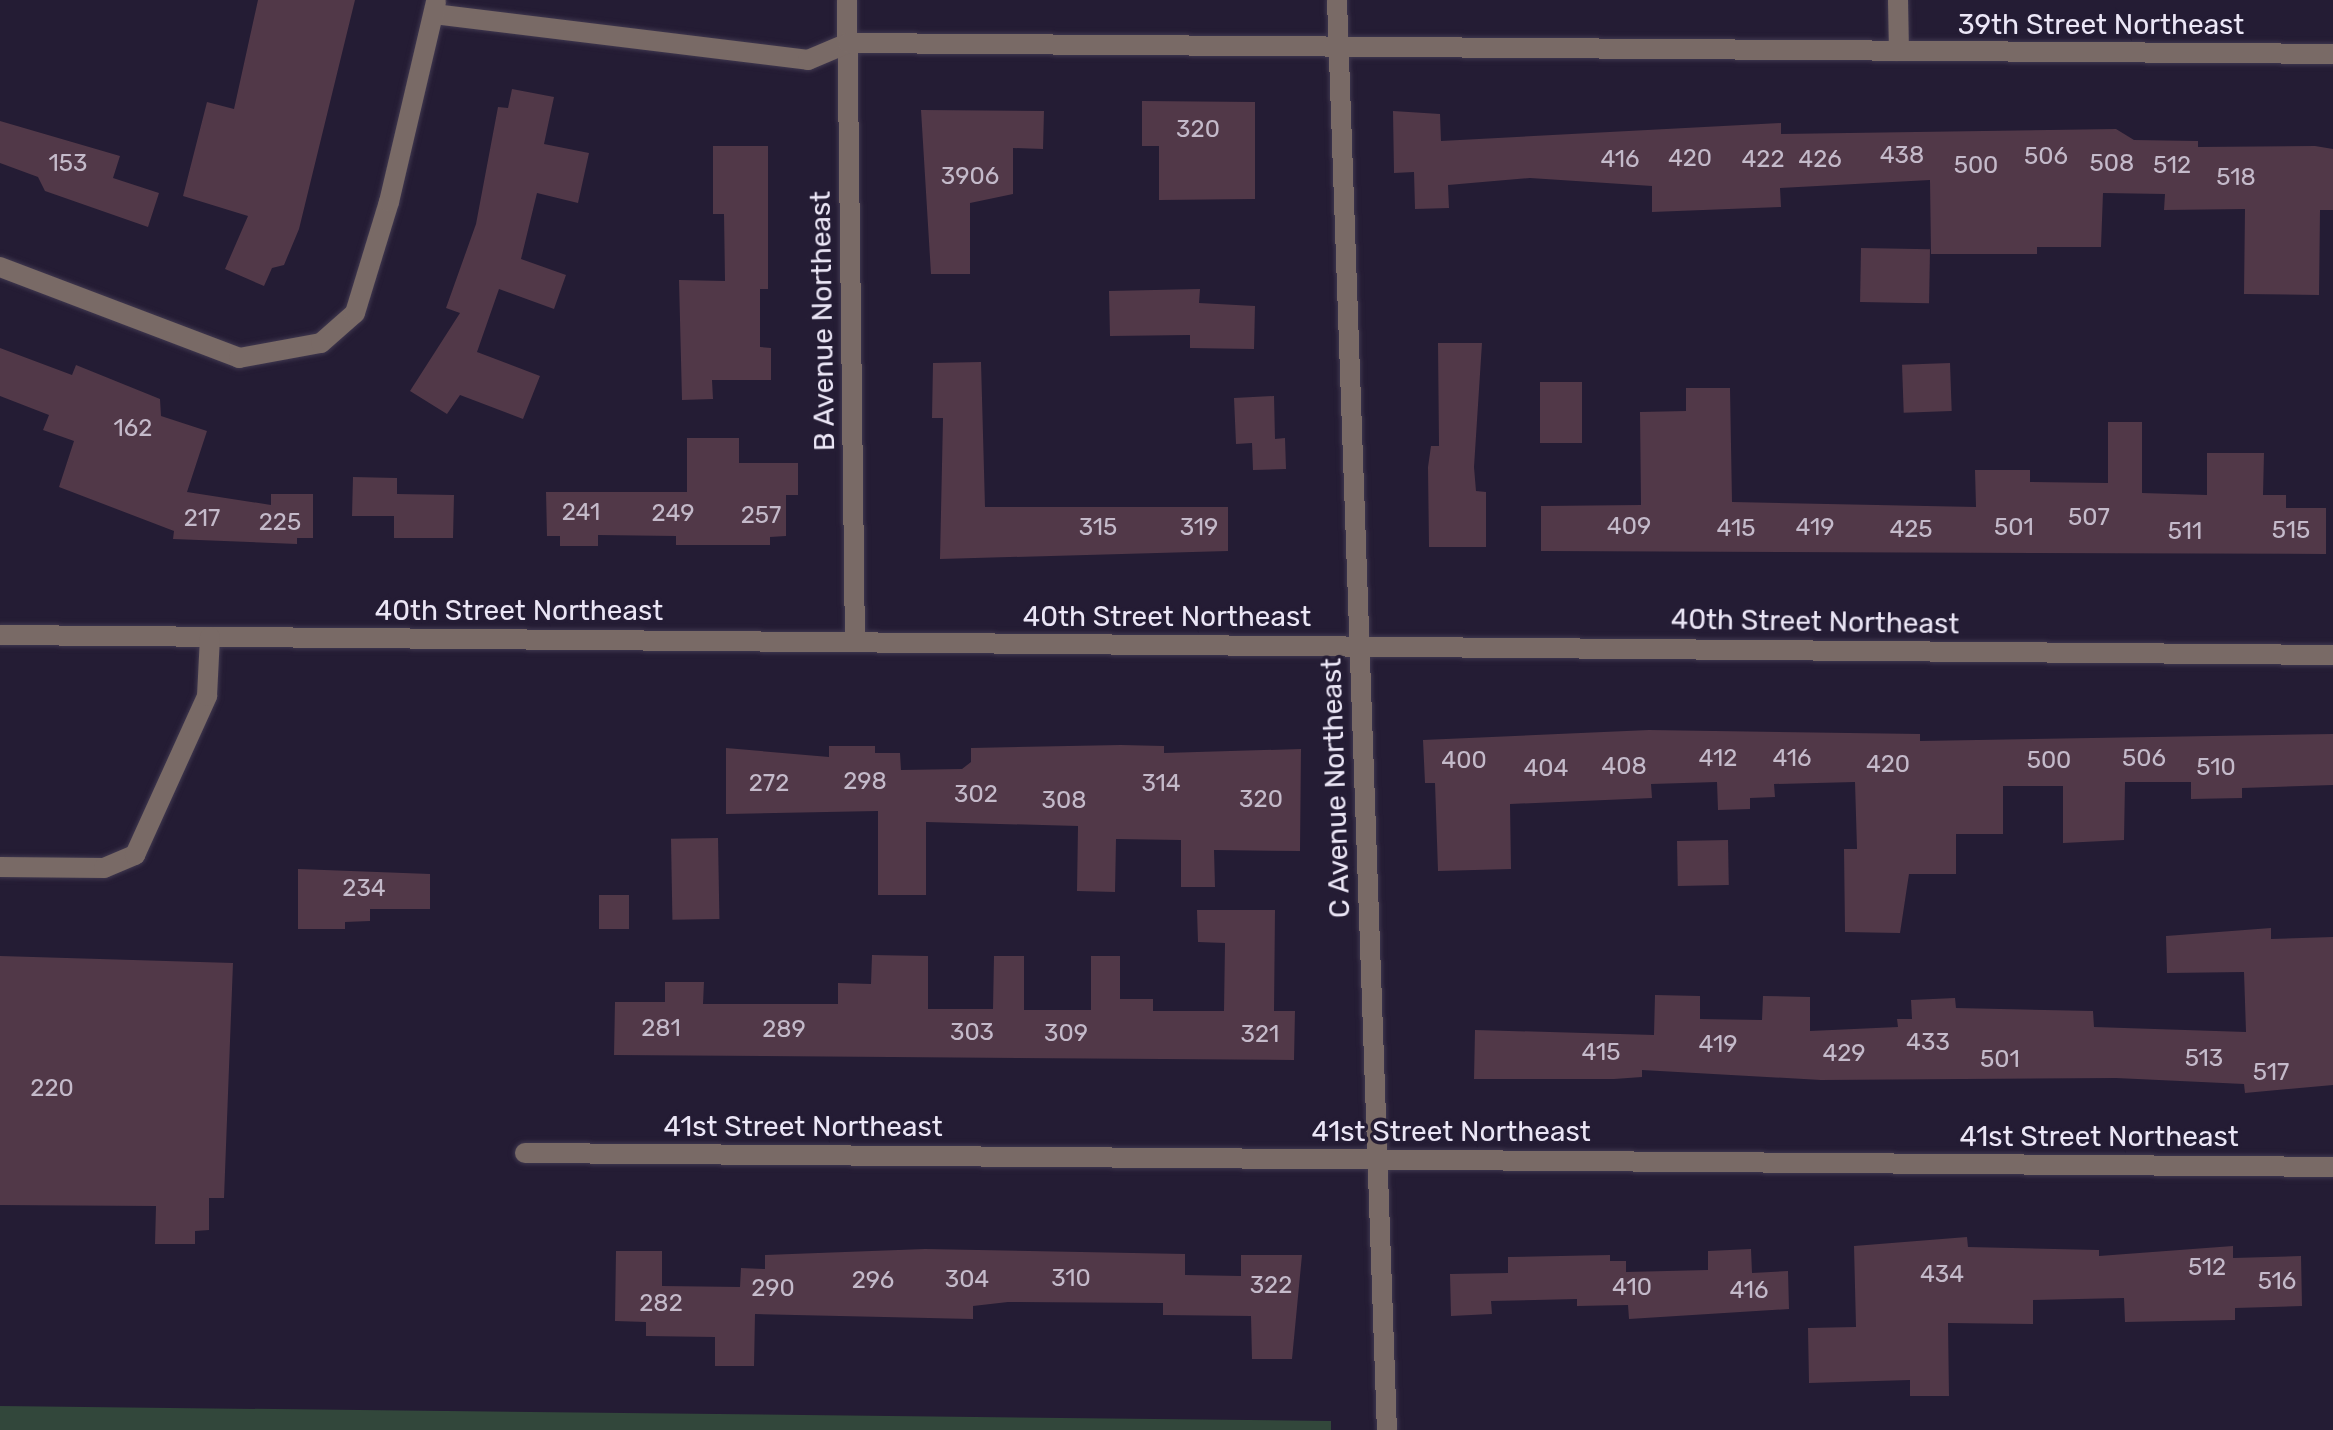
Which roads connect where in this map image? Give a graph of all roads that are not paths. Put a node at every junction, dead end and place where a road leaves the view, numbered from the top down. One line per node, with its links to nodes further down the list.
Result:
1 (847, 0): 5 (street, B Avenue Northeast)
2 (1337, 0): 6 (street, C Avenue Northeast)
3 (1898, 0): 7 (street)
4 (435, 7): 5 (street, 39th Street Northeast); 9 (street)
5 (848, 43): 6 (street, 39th Street Northeast); 12 (street, B Avenue Northeast)
6 (1338, 46): 7 (street, 39th Street Northeast); 13 (street, C Avenue Northeast)
7 (1899, 51): 8 (street, 39th Street Northeast)
8 (2333, 54)
9 (0, 267)
10 (0, 635): 11 (street, 40th Street Northeast)
11 (210, 637): 12 (street, 40th Street Northeast); 15 (street)
12 (855, 642): 13 (street, 40th Street Northeast)
13 (1361, 646): 14 (street, 40th Street Northeast); 17 (street, C Avenue Northeast)
14 (2333, 655)
15 (0, 867)
16 (525, 1153): 17 (street, 41st Street Northeast)
17 (1375, 1159): 18 (street, 41st Street Northeast); 19 (street, C Avenue Northeast)
18 (2333, 1167)
19 (1387, 1430)

